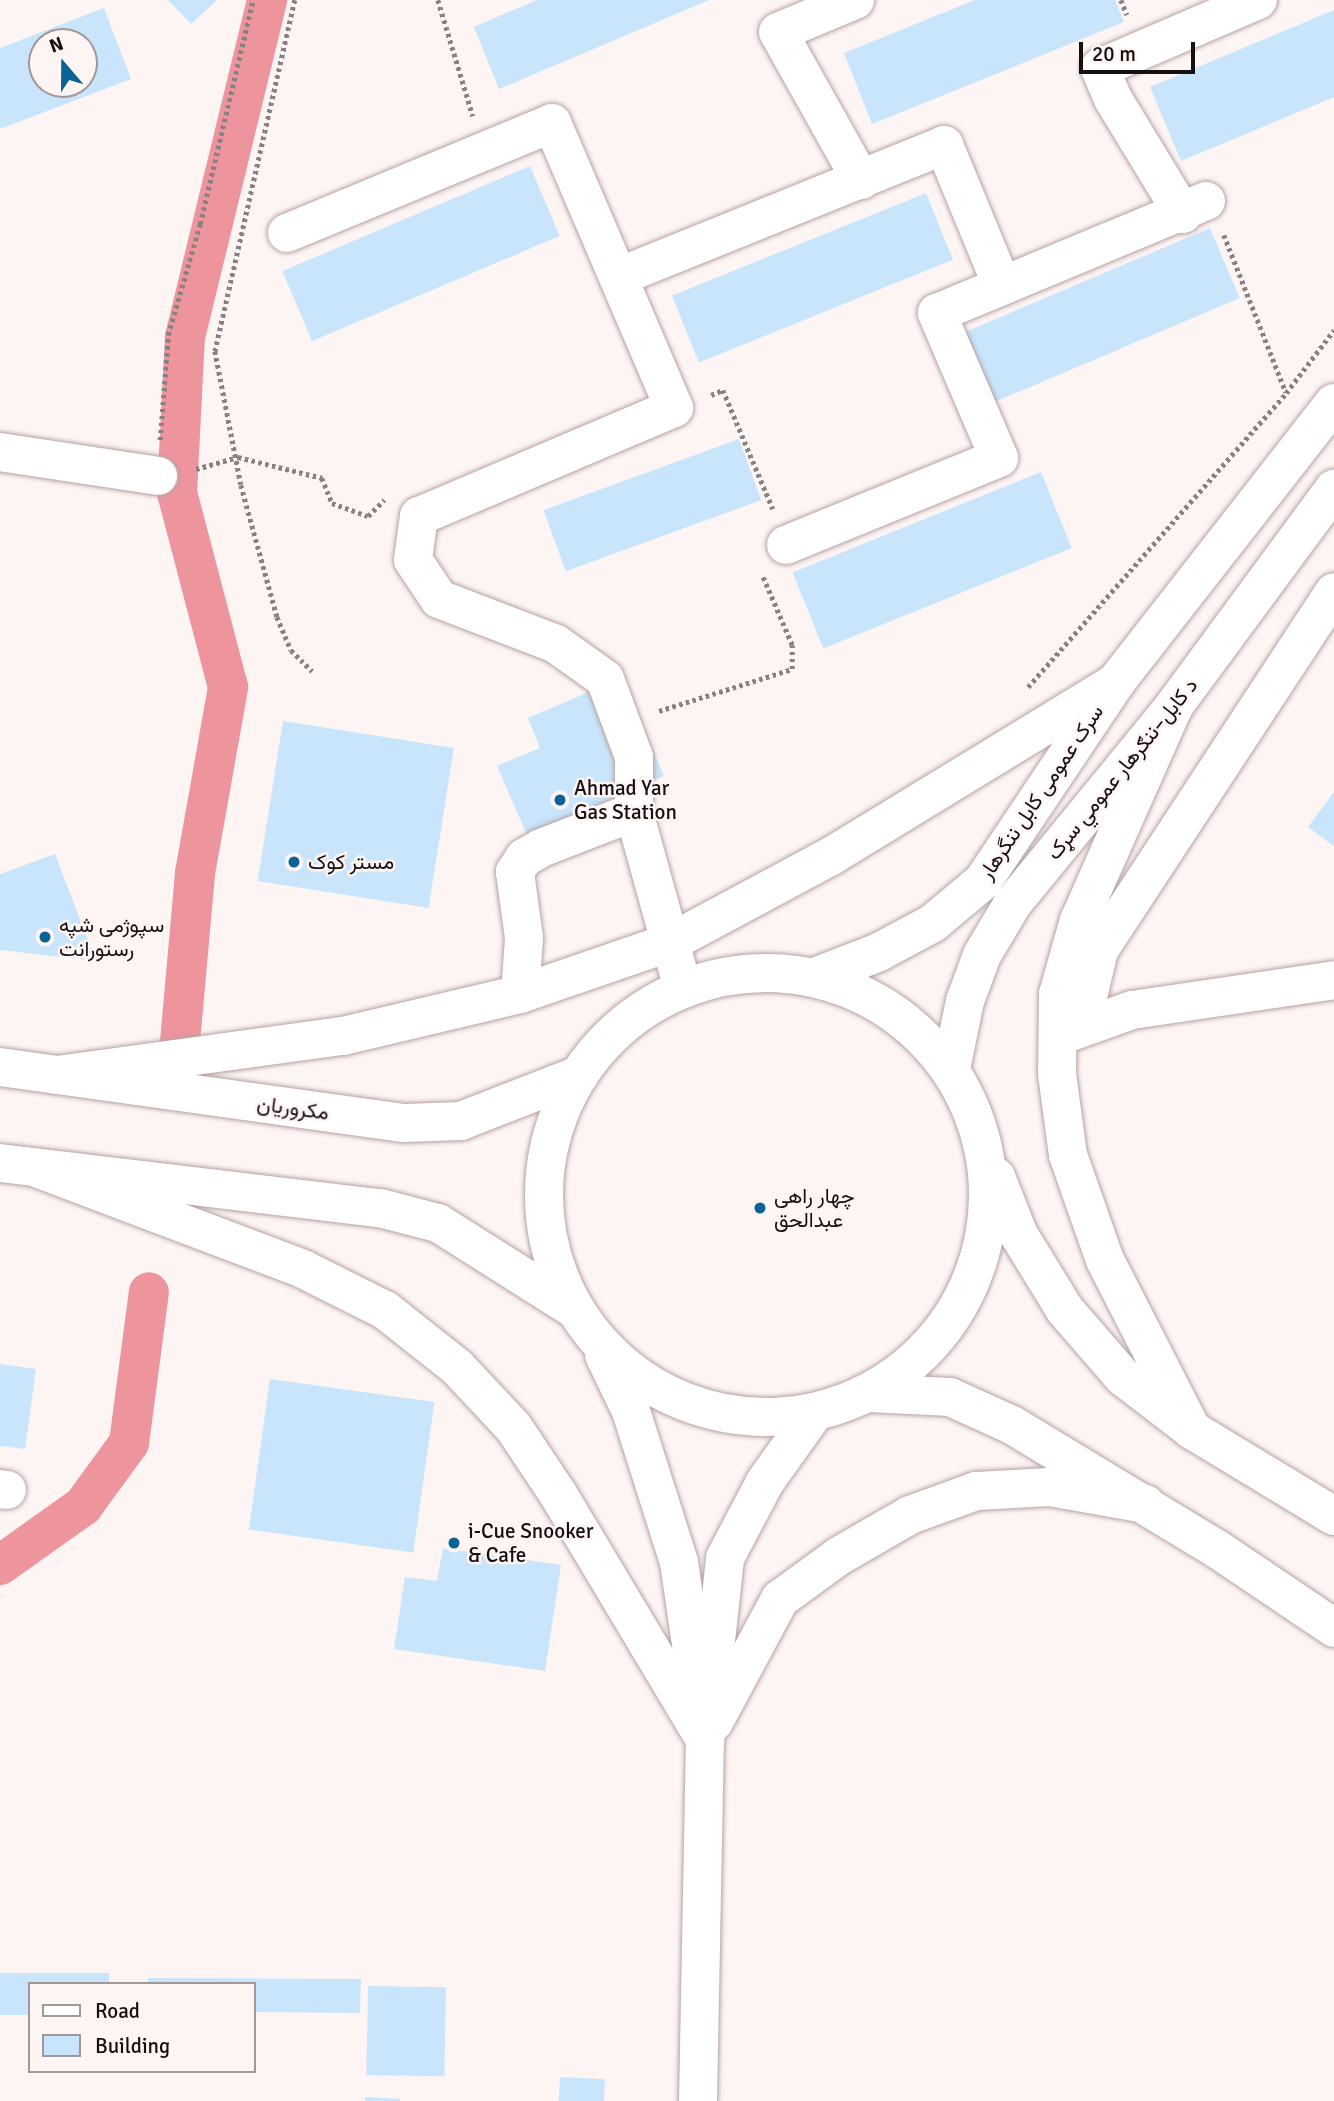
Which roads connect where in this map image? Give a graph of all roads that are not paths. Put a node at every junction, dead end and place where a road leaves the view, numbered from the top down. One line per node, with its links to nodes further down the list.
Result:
1 (855, 0): 3 (main road)
2 (1258, 0): 6 (main road)
3 (861, 180): 5 (main road); 6 (main road)
4 (287, 233): 5 (main road)
5 (618, 277): 15 (main road)
6 (1002, 286): 11 (main road)
7 (1334, 403): 13 (main road)
8 (0, 452): 9 (main road)
9 (158, 476)
10 (1334, 489): 14 (main road, د کابل–ننګرهار عمومي سړک)
11 (786, 545)
12 (1334, 592): 21 (main road)
13 (1116, 682): 16 (main road); 17 (main road, سرک عمومی کابل ننگرهار)
14 (1174, 706): 21 (main road); 23 (main road, د کابل–ننګرهار عمومي سړک)
15 (634, 812): 16 (main road); 20 (main road)
16 (671, 942): 19 (main road); 20 (main road)
17 (815, 977): 19 (main road); 23 (main road)
18 (1334, 980): 21 (main road)
19 (683, 989): 25 (main road)
20 (520, 994): 24 (main road)
21 (1069, 1032): 33 (main road)
22 (0, 1067): 24 (main road, مکروریان)
23 (951, 1069): 26 (main road)
24 (57, 1075): 25 (main road, مکروریان)
25 (579, 1075): 29 (main road)
26 (986, 1153): 31 (main road); 33 (main road)
27 (0, 1163): 28 (main road)
28 (39, 1169): 29 (main road); 37 (main road)
29 (575, 1309): 30 (main road)
30 (597, 1340): 32 (main road); 37 (main road)
31 (869, 1393): 32 (main road); 34 (main road)
32 (815, 1412): 37 (main road)
33 (1192, 1430): 35 (main road)
34 (1145, 1504): 36 (main road); 37 (main road)
35 (1334, 1516)
36 (1334, 1628)
37 (705, 1740): 38 (main road)
38 (698, 2101)

